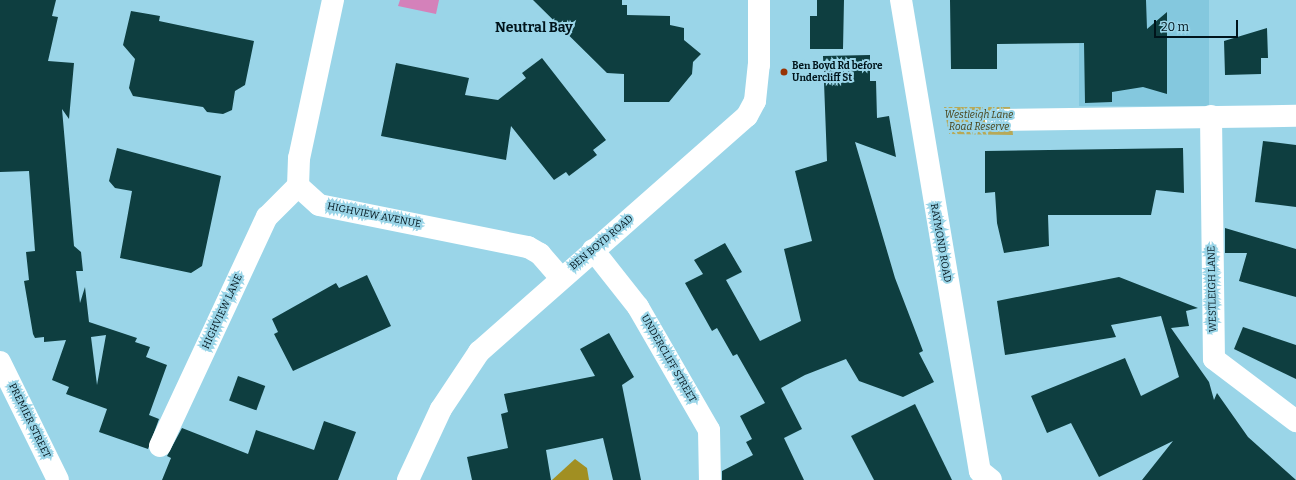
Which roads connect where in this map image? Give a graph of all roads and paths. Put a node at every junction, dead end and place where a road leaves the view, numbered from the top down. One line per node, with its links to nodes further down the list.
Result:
1 (333, 0): 7 (street)
2 (759, 0): 8 (street, BEN BOYD ROAD)
3 (901, 0): 16 (street, RAYMOND ROAD)
4 (1211, 116): 5 (street); 6 (street); 11 (street, WESTLEIGH LANE)
5 (1296, 116)
6 (996, 120)
7 (298, 186): 9 (street, HIGHVIEW AVENUE); 12 (street, HIGHVIEW LANE)
8 (593, 250): 9 (street, BEN BOYD ROAD); 15 (street, UNDERCLIFF STREET)
9 (560, 277): 14 (street, BEN BOYD ROAD)
10 (0, 362): 13 (street, PREMIER STREET)
11 (1296, 421)
12 (160, 446)
13 (58, 480)
14 (408, 480)
15 (710, 480)
16 (991, 480)

